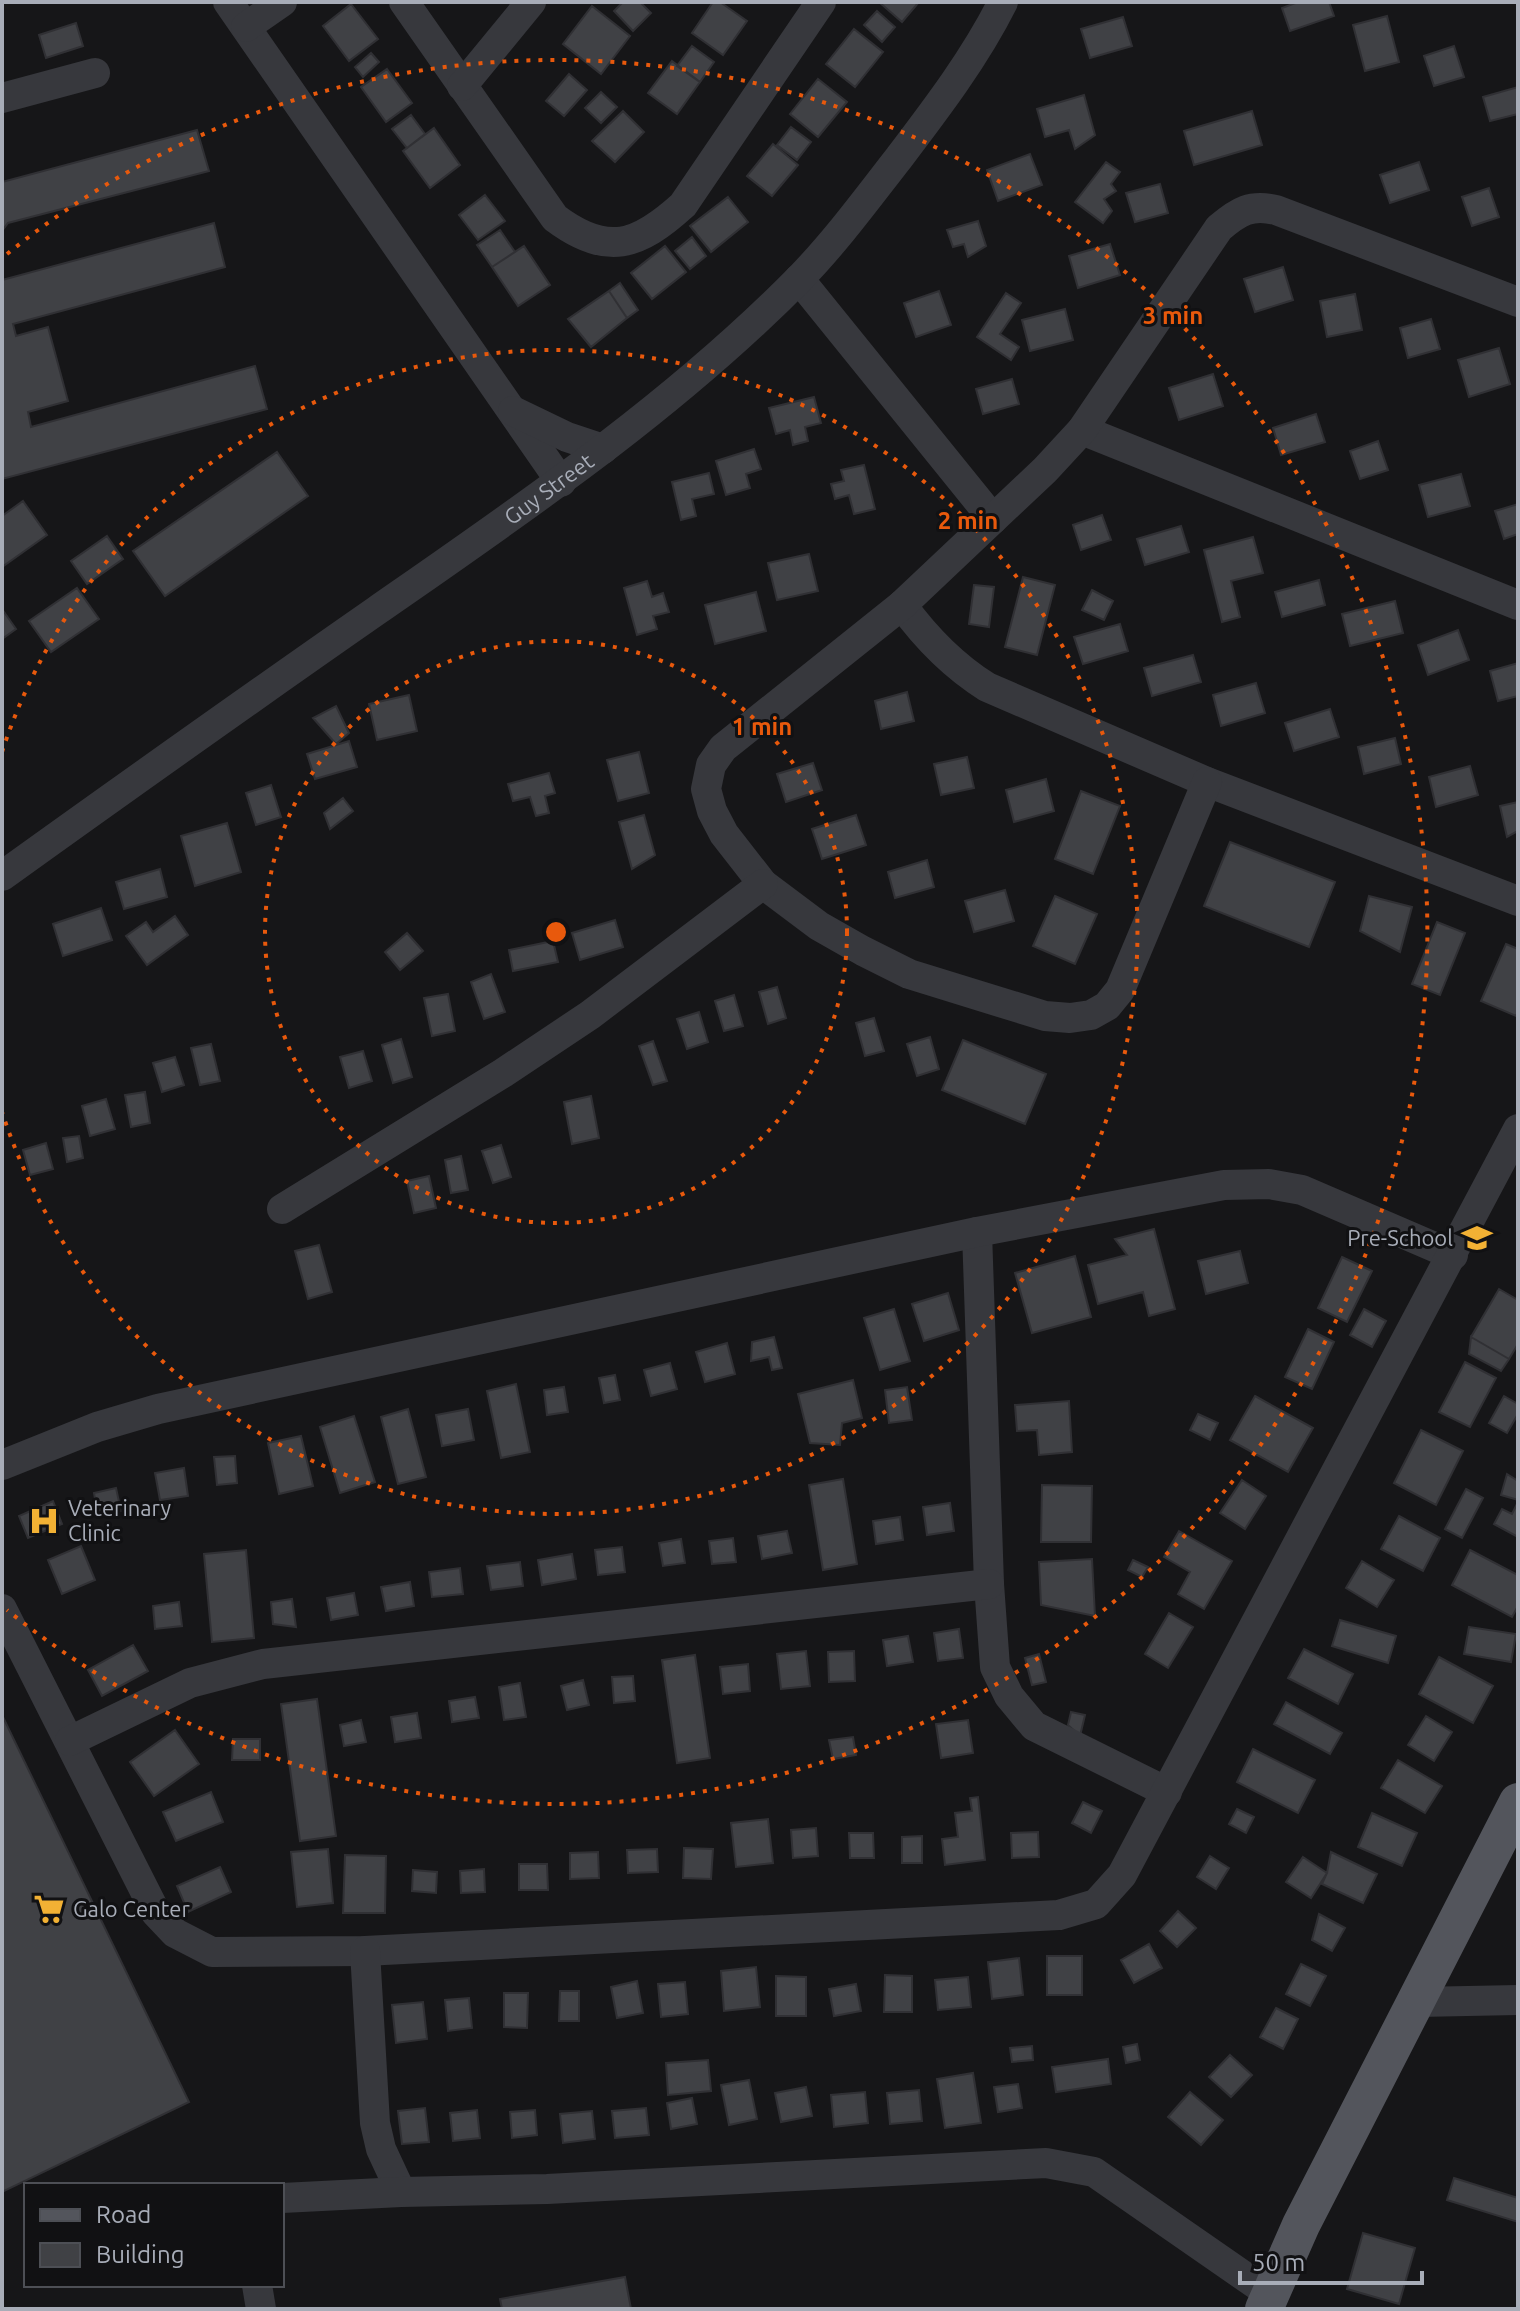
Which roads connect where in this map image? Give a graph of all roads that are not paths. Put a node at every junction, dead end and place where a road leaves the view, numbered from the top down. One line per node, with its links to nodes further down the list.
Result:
1 (228, 2): 7 (street)
2 (282, 2): 7 (street)
3 (404, 2): 9 (street)
4 (531, 2): 9 (street)
5 (821, 2): 9 (street)
6 (1003, 2): 11 (street, Guy Street)
7 (246, 27): 13 (street)
8 (95, 73): 10 (street)
9 (462, 86)
10 (2, 98)
11 (799, 279): 15 (street, Guy Street); 17 (street)
12 (1518, 302): 14 (street)
13 (511, 410): 15 (street); 16 (street)
14 (1082, 430): 17 (street); 19 (street)
15 (603, 449): 16 (street, Guy Street)
16 (561, 482): 21 (street, Guy Street)
17 (993, 519): 18 (street)
18 (902, 605): 20 (street); 22 (street)
19 (1518, 605)
20 (1207, 782): 22 (street); 23 (street)
21 (2, 876)
22 (763, 884): 25 (street)
23 (1518, 901)
24 (1518, 1129): 27 (street)
25 (282, 1209)
26 (977, 1232): 27 (street); 28 (street); 29 (street)
27 (1453, 1255): 32 (street)
28 (2, 1465)
29 (989, 1584): 31 (street); 32 (street)
30 (2, 1609): 31 (street)
31 (70, 1741): 34 (street)
32 (1167, 1792): 34 (street)
33 (1518, 1802): 36 (main road)
34 (365, 1951): 37 (street)
35 (1518, 2000): 36 (street)
36 (1417, 2002): 40 (main road)
37 (401, 2192): 38 (street); 40 (street)
38 (284, 2198)
39 (257, 2287): 41 (street)
40 (1267, 2302)
41 (261, 2309)

